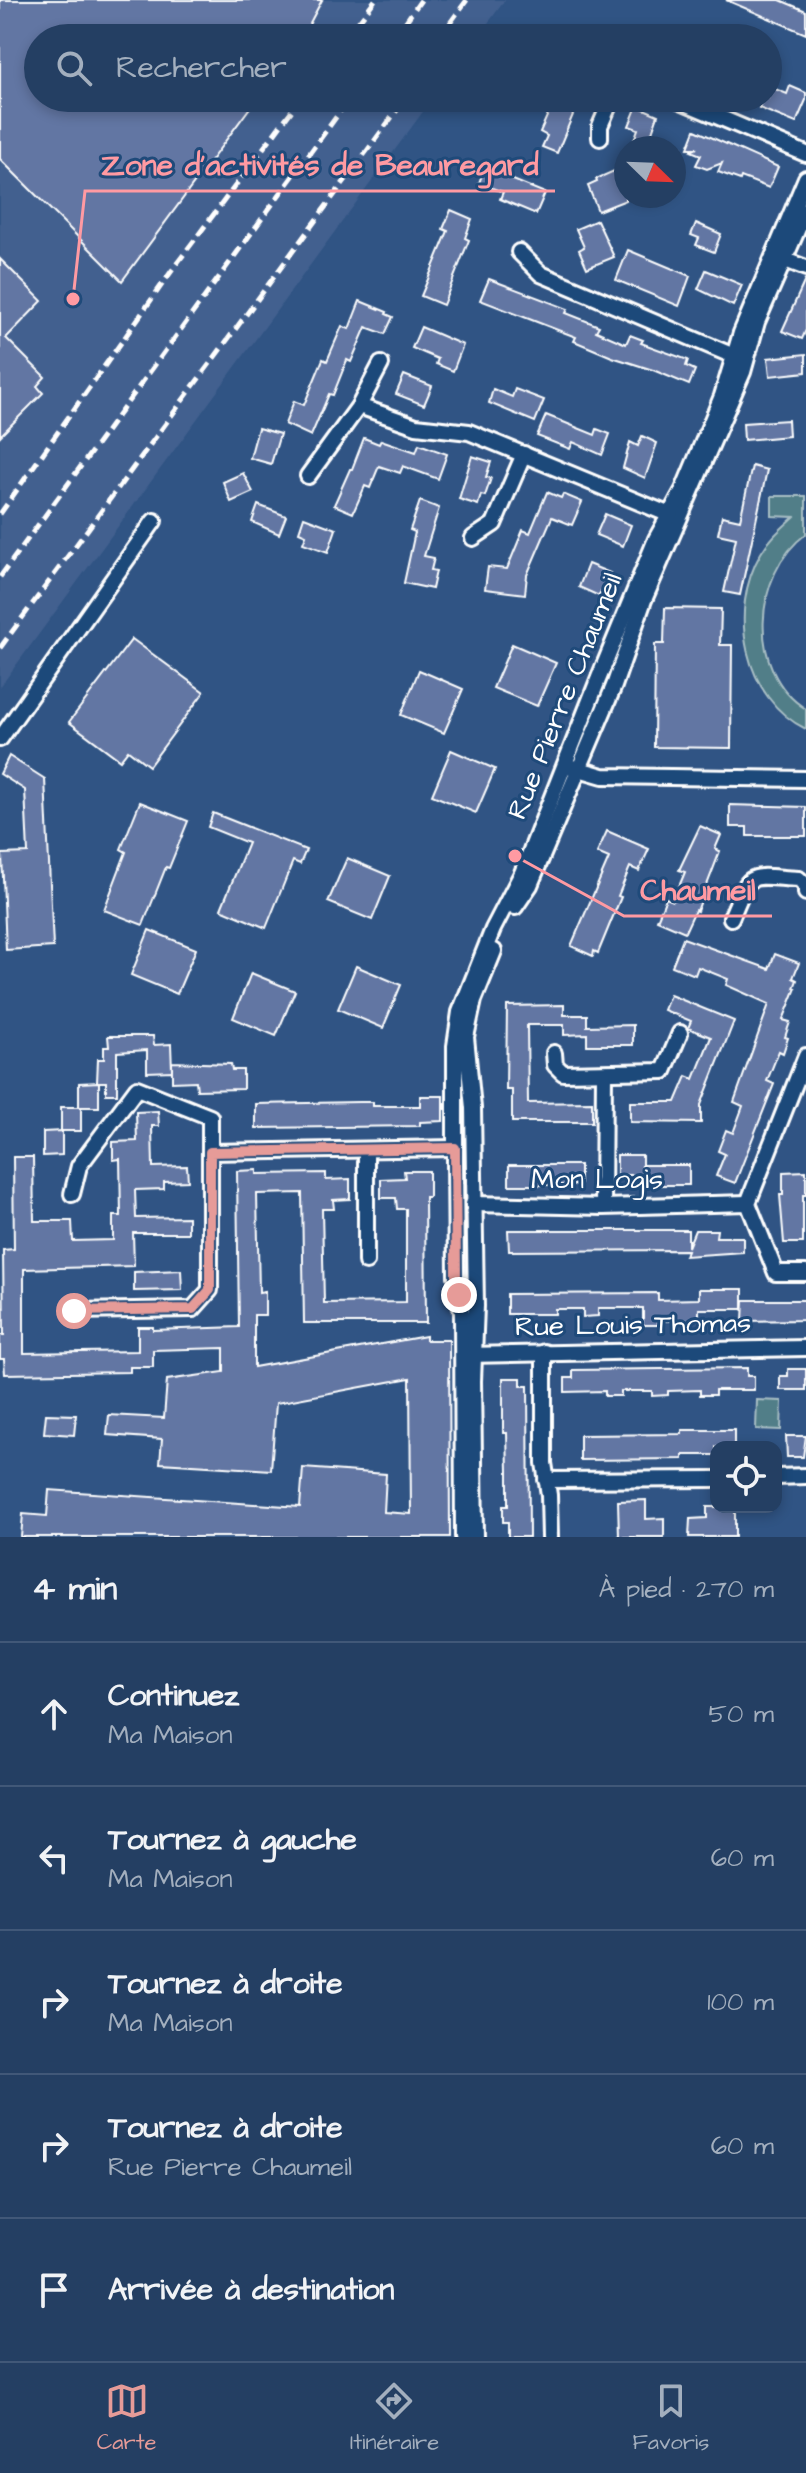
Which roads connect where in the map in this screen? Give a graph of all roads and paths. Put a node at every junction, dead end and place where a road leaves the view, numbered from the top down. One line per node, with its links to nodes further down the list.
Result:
1 (606, 112): 3 (street)
2 (707, 112): 4 (street)
3 (600, 138)
4 (806, 154)
5 (806, 178): 8 (street, Rue Pierre Chaumeil)
6 (806, 210): 8 (street, Rue Pierre Chaumeil)
7 (519, 252): 10 (street)
8 (778, 258): 9 (street); 10 (street, Rue Pierre Chaumeil)
9 (806, 268)
10 (741, 358): 15 (street, Rue Pierre Chaumeil); 19 (street, Rue Pierre Chaumeil)
11 (381, 364): 12 (street)
12 (359, 406): 13 (street); 14 (street)
13 (524, 454): 15 (street); 17 (street)
14 (308, 476)
15 (670, 515): 19 (street, Rue Pierre Chaumeil)
16 (154, 521): 18 (street)
17 (473, 538)
18 (0, 739)
19 (572, 767): 20 (street); 27 (street, Rue Pierre Chaumeil); 30 (street, Rue Pierre Chaumeil)
20 (806, 779)
21 (806, 893): 22 (street)
22 (731, 918)
23 (680, 1033): 26 (street)
24 (554, 1053): 26 (street)
25 (806, 1056): 32 (street)
26 (604, 1073): 34 (street)
27 (455, 1148): 28 (street); 30 (street); 35 (street, Rue Pierre Chaumeil)
28 (366, 1151): 29 (street); 36 (street)
29 (210, 1152): 31 (street); 38 (street)
30 (473, 1167): 33 (street, Rue Pierre Chaumeil)
31 (72, 1194)
32 (748, 1203): 34 (street, Mon Logis); 37 (street)
33 (473, 1204): 34 (street, Mon Logis); 35 (street); 41 (street, Rue Pierre Chaumeil)
34 (603, 1207)
35 (456, 1226): 41 (street, Rue Pierre Chaumeil)
36 (366, 1262)
37 (806, 1273)
38 (74, 1311)
39 (806, 1348): 40 (street, Rue Louis Thomas)
40 (544, 1352): 41 (street, Rue Louis Thomas); 45 (street)
41 (468, 1355): 46 (street, Rue Pierre Chaumeil); 47 (street, Rue Pierre Chaumeil)
42 (806, 1476): 43 (street)
43 (782, 1477)
44 (710, 1479): 45 (street)
45 (546, 1480): 48 (street)
46 (463, 1537)
47 (475, 1537)
48 (550, 1537)

